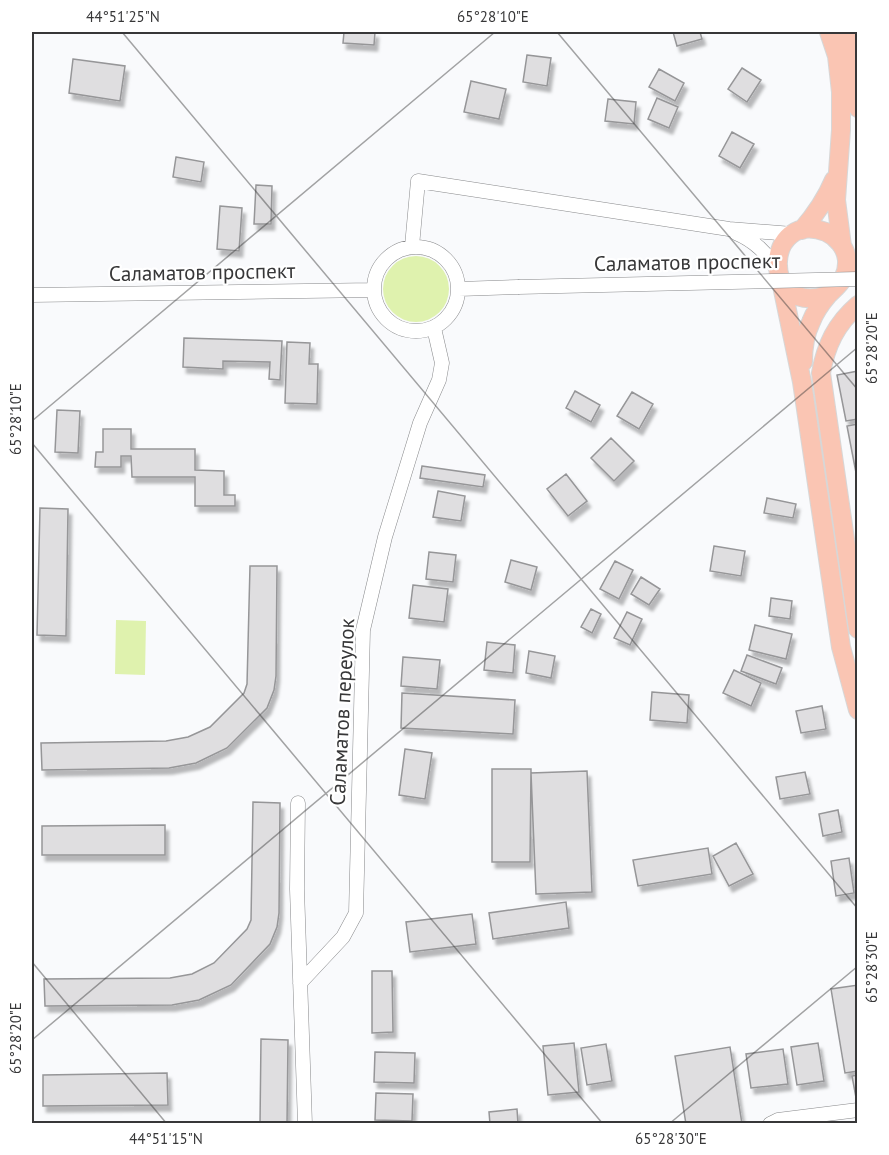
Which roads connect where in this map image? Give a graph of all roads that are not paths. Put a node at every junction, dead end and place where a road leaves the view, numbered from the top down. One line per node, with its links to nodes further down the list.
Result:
1 (829, 32): 4 (main road)
2 (846, 32): 3 (main road)
3 (858, 108)
4 (837, 173): 6 (main road); 8 (main road)
5 (729, 230): 6 (street); 7 (street); 9 (street)
6 (797, 232): 8 (main road); 9 (main road)
7 (412, 246): 11 (street); 12 (street)
8 (842, 246): 14 (main road)
9 (779, 275): 14 (main road); 17 (main road)
10 (858, 279): 11 (street, Саламатов проспект, bridge)
11 (459, 289): 16 (street)
12 (373, 290): 13 (street, Саламатов проспект); 16 (street)
13 (32, 295)
14 (828, 295): 17 (main road)
15 (858, 305): 18 (main road)
16 (434, 328): 21 (street, Саламатов переулок)
17 (802, 382): 19 (main road)
18 (858, 629)
19 (858, 710)
20 (298, 803): 21 (street, Саламатов переулок)
21 (300, 983): 23 (street, Саламатов переулок)
22 (858, 1110): 24 (street)
23 (305, 1124)
24 (770, 1124)

